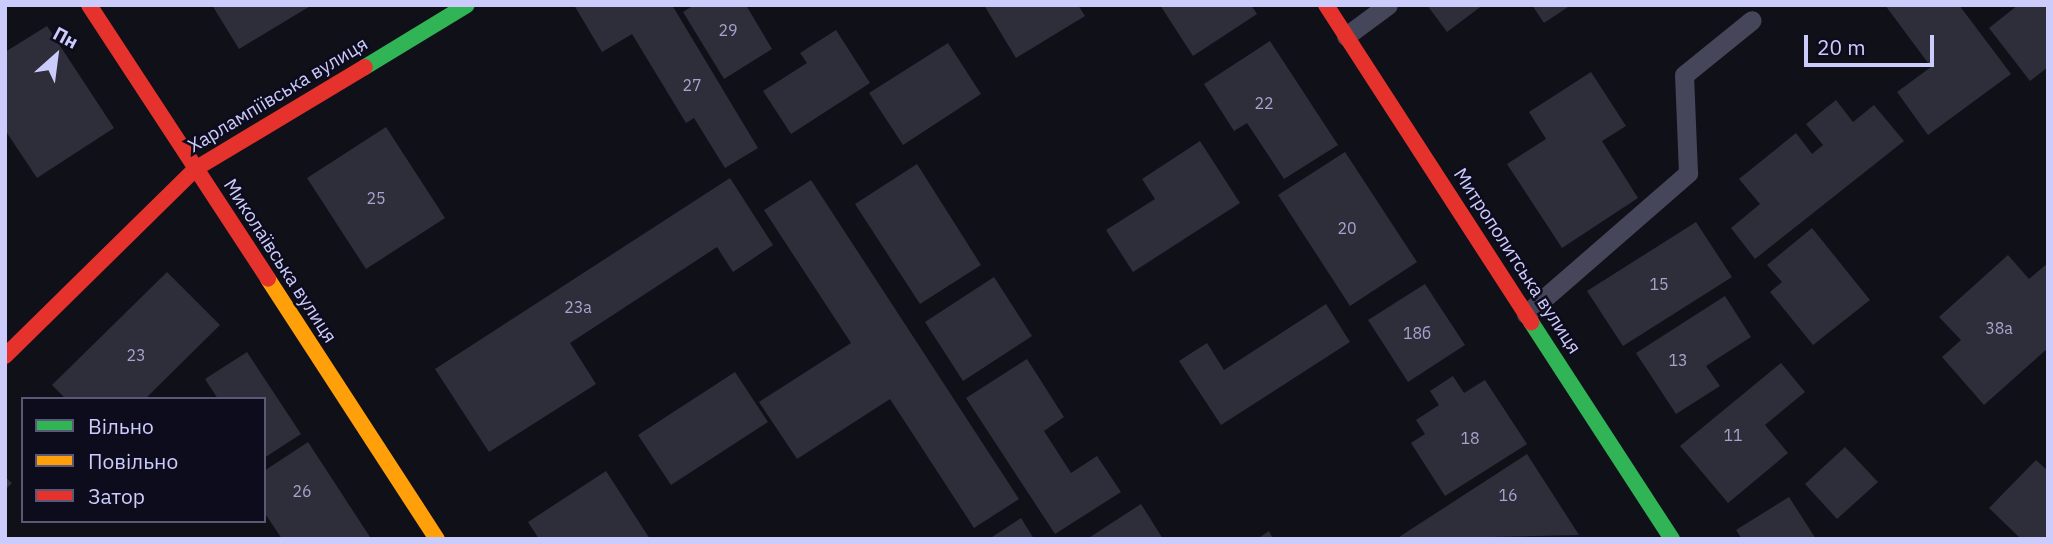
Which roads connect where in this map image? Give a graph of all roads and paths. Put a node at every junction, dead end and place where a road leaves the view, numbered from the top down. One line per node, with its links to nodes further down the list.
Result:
1 (89, 5): 7 (street, Миколаївська вулиця)
2 (467, 5): 7 (street, Харлампіївська вулиця)
3 (1326, 5): 6 (street, Митрополитська вулиця)
4 (1388, 5): 6 (lane)
5 (1752, 20): 8 (lane)
6 (1346, 36): 8 (street, Митрополитська вулиця)
7 (195, 169): 9 (street, Харлампіївська вулиця); 10 (street, Миколаївська вулиця)
8 (1526, 314): 11 (street, Митрополитська вулиця)
9 (5, 356)
10 (436, 539)
11 (1672, 539)

